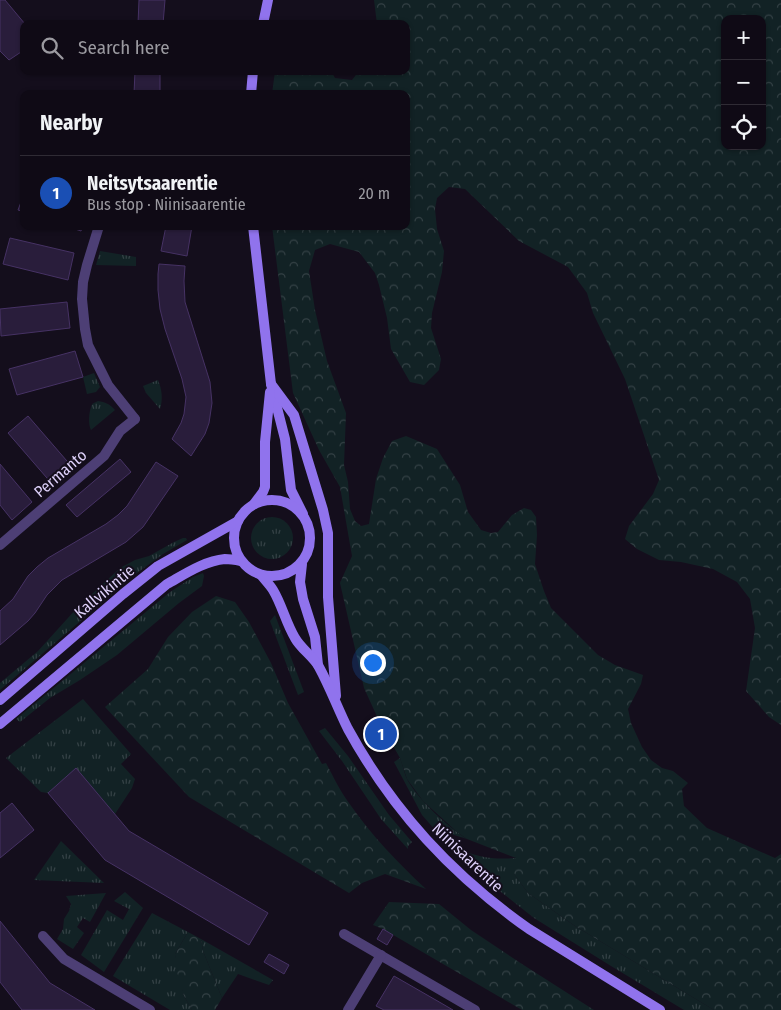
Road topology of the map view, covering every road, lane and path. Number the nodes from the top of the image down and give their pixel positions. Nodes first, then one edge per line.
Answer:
1 (268, 0) edge
2 (264, 20) edge
3 (253, 75) edge
4 (251, 90) edge
5 (98, 230) edge
6 (253, 230) edge
7 (271, 384) junction
8 (253, 505) junction
9 (302, 514) junction
10 (238, 521) junction
11 (0, 545) edge
12 (241, 560) junction
13 (302, 564) junction
14 (261, 575) junction
15 (318, 665) junction
16 (0, 700) edge
17 (336, 705) junction
18 (0, 724) edge
19 (344, 934) dead end
20 (43, 936) dead end
21 (381, 955) junction
22 (150, 1010) edge
23 (348, 1010) edge
24 (475, 1010) edge
25 (660, 1010) edge

1 - 2 main road
3 - 4 main road
5 - 11 street, Permanto
6 - 7 main road
7 - 8 main road
7 - 9 main road
7 - 17 main road
8 - 9 main road
8 - 10 main road
9 - 13 main road
10 - 12 main road
10 - 16 main road, Kallvikintie
12 - 14 main road
12 - 18 main road
13 - 14 main road
13 - 15 main road, Niinisaarentie
14 - 15 main road, Niinisaarentie
15 - 17 main road, Niinisaarentie
17 - 25 main road, Niinisaarentie
19 - 21 street
20 - 22 street
21 - 23 street
21 - 24 street

